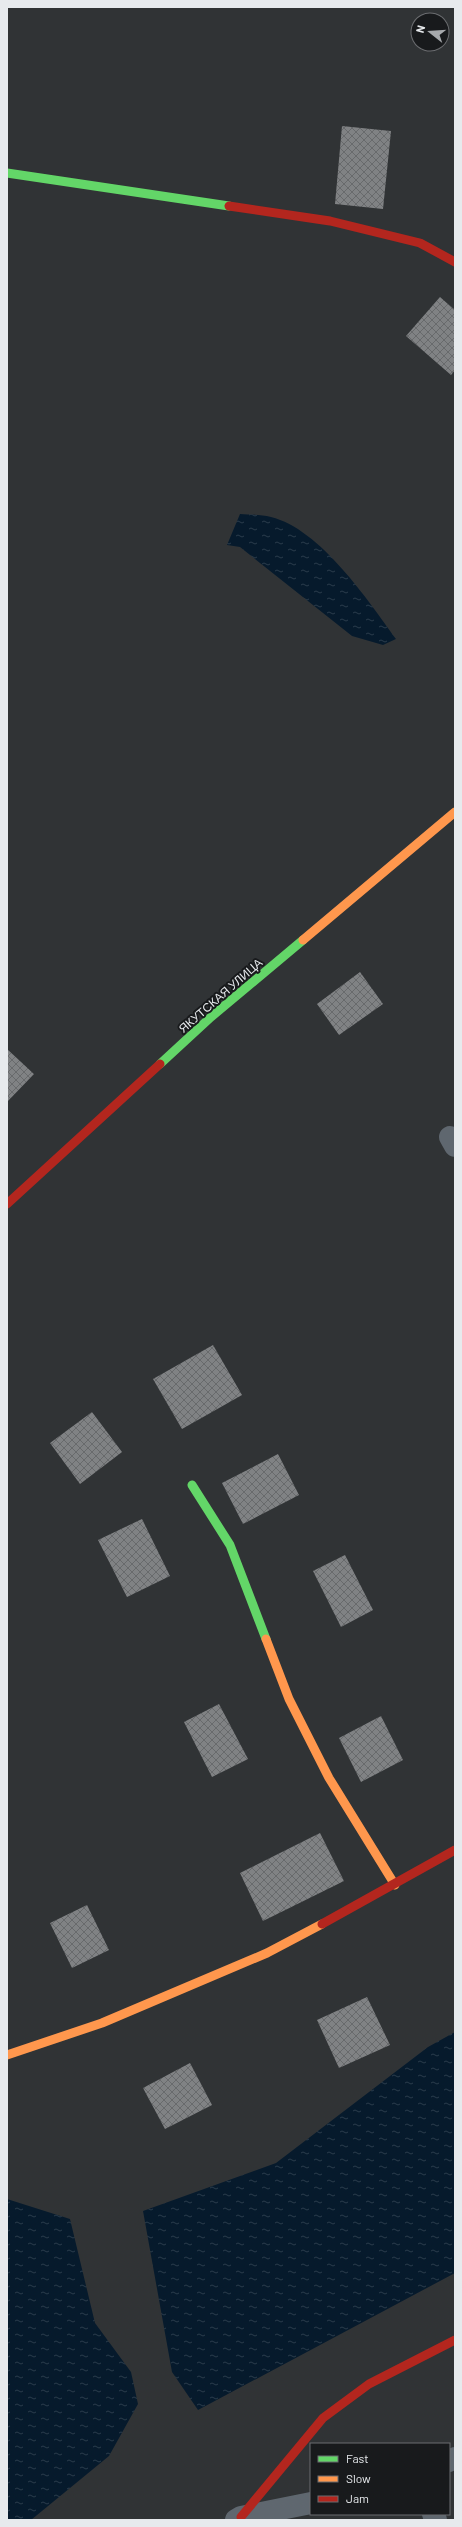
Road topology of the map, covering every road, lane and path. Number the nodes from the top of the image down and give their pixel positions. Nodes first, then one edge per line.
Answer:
1 (7, 173) edge
2 (455, 262) edge
3 (455, 812) edge
4 (7, 1204) edge
5 (192, 1485) dead end
6 (455, 1850) edge
7 (395, 1885) junction
8 (7, 2055) edge
9 (455, 2340) edge
10 (310, 2503) edge
11 (238, 2518) edge

1 - 2 street
3 - 4 street, ЯКУТСКАЯ УЛИЦА
5 - 7 street
6 - 7 street
7 - 8 street
9 - 11 street
10 - 11 street

